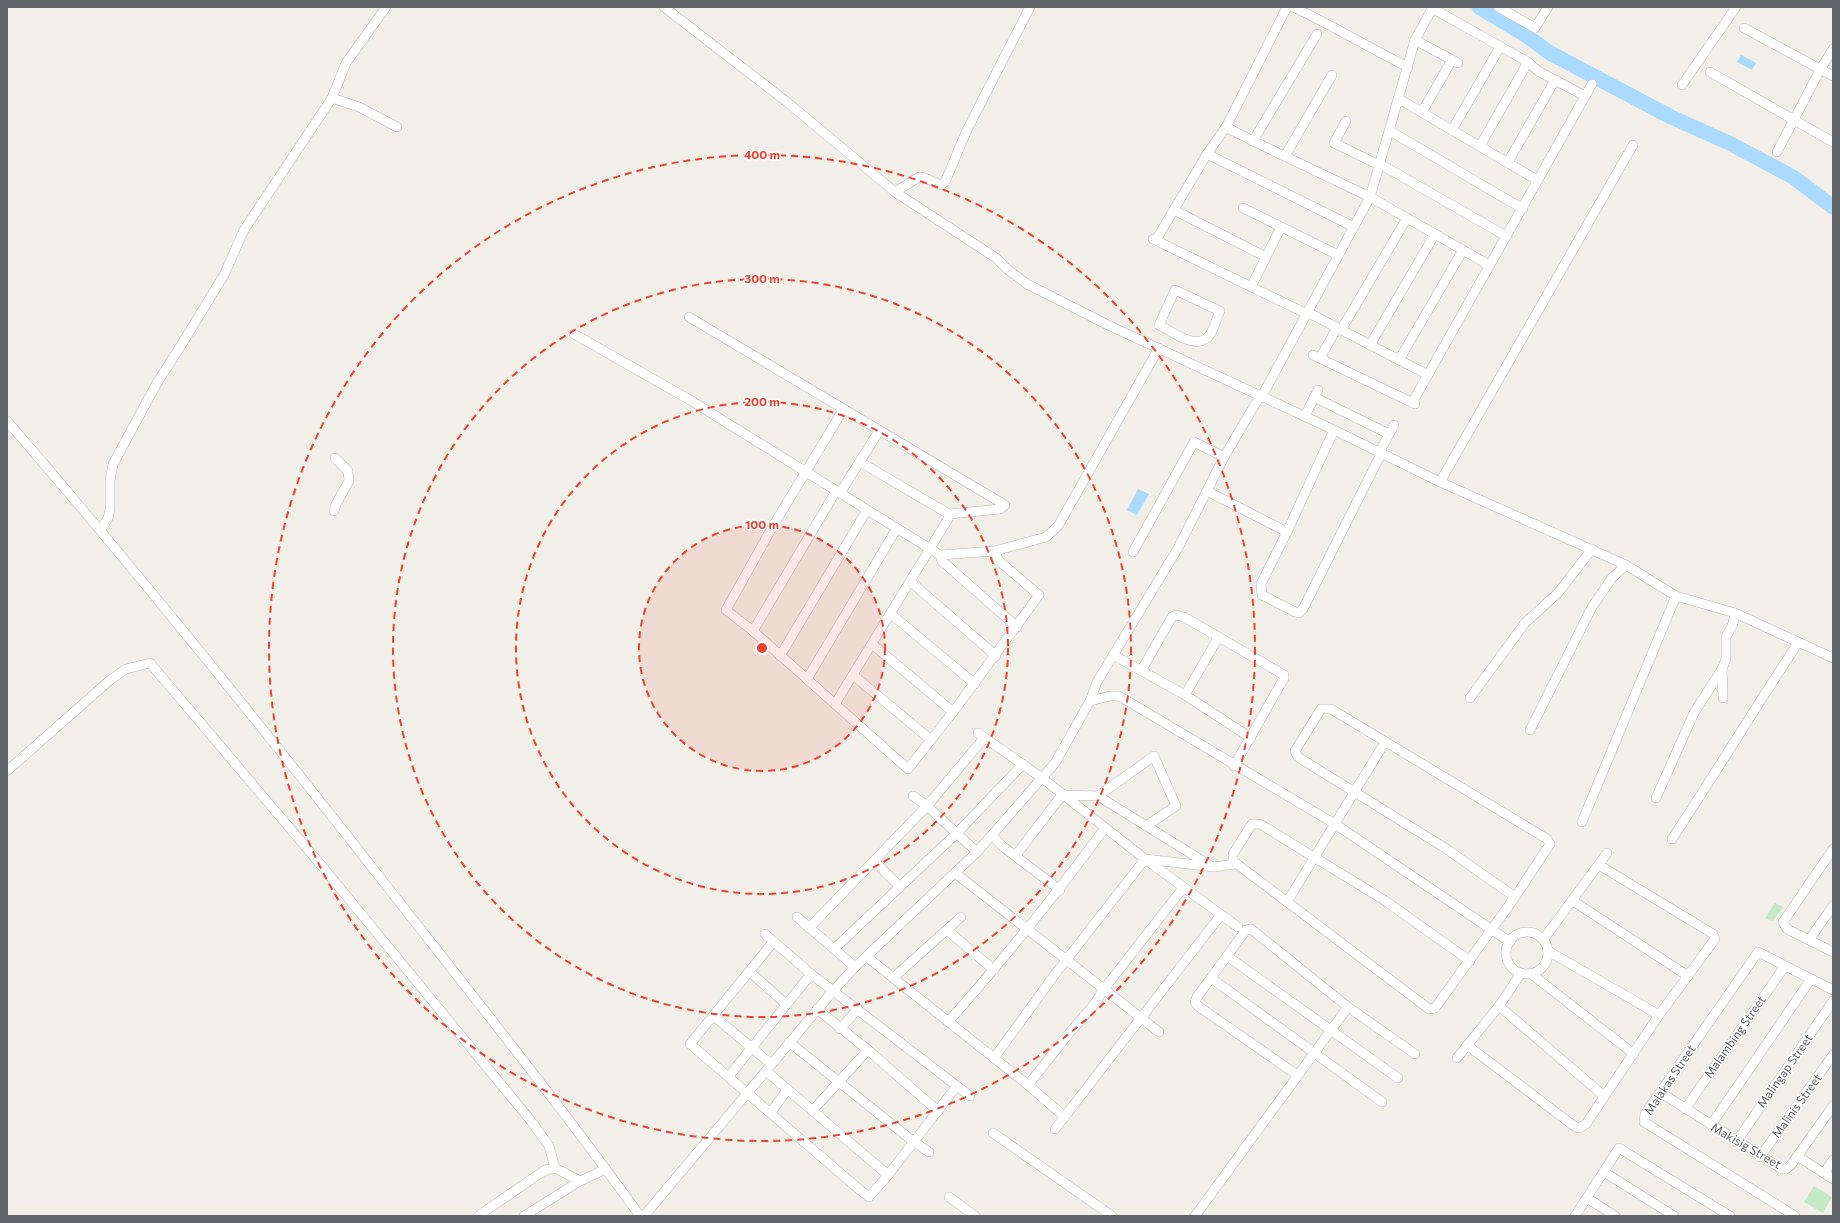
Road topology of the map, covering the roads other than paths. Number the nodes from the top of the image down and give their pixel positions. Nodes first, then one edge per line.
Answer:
1 (386, 7) edge
2 (1030, 7) edge
3 (1286, 7) edge
4 (1293, 7) edge
5 (1498, 7) edge
6 (1548, 7) edge
7 (1736, 7) edge
8 (667, 8) edge
9 (1433, 8) edge
10 (1509, 9) edge
11 (1744, 28) dead end
12 (1317, 34) dead end
13 (1415, 40) junction
14 (1500, 47) junction
15 (1833, 49) edge
16 (1528, 62) junction
17 (1408, 67) junction
18 (1820, 70) junction
19 (1710, 72) dead end
20 (1332, 75) dead end
21 (1833, 76) edge
22 (1555, 80) junction
23 (1592, 84) dead end
24 (1682, 85) dead end
25 (1585, 96) junction
26 (332, 98) junction
27 (1399, 99) junction
28 (1422, 112) junction
29 (1793, 120) junction
30 (1346, 121) dead end
31 (397, 127) dead end
32 (1226, 127) junction
33 (1452, 130) junction
34 (1390, 131) junction
35 (1253, 141) junction
36 (1833, 142) edge
37 (1633, 145) dead end
38 (1480, 146) junction
39 (1777, 152) dead end
40 (1207, 154) junction
41 (1285, 156) junction
42 (1508, 162) junction
43 (1380, 165) junction
44 (1537, 180) junction
45 (895, 192) junction
46 (1370, 197) junction
47 (1243, 208) dead end
48 (1522, 208) junction
49 (1174, 210) junction
50 (1407, 218) junction
51 (1281, 227) junction
52 (1354, 227) junction
53 (1435, 234) junction
54 (1506, 236) junction
55 (1463, 250) junction
56 (1338, 255) junction
57 (1266, 257) junction
58 (1489, 265) junction
59 (1252, 287) junction
60 (1220, 311) joint
61 (1307, 313) junction
62 (689, 317) dead end
63 (1339, 329) junction
64 (574, 334) dead end
65 (1370, 345) junction
66 (1159, 348) junction
67 (1399, 360) junction
68 (1428, 374) junction
69 (1261, 396) junction
70 (843, 410) junction
71 (1305, 416) junction
72 (7, 421) edge
73 (1394, 424) dead end
74 (1334, 430) junction
75 (879, 431) junction
76 (1389, 434) junction
77 (1380, 453) junction
78 (1224, 457) junction
79 (335, 458) dead end
80 (860, 462) junction
81 (807, 472) junction
82 (1440, 482) junction
83 (1207, 491) junction
84 (838, 492) junction
85 (867, 510) junction
86 (334, 511) dead end
87 (949, 514) junction
88 (897, 528) junction
89 (101, 530) junction
90 (1287, 532) junction
91 (931, 549) junction
92 (1592, 549) junction
93 (995, 551) junction
94 (1133, 552) dead end
95 (940, 555) junction
96 (1626, 565) junction
97 (911, 582) junction
98 (1676, 596) junction
99 (1735, 613) junction
100 (891, 614) junction
101 (1017, 627) junction
102 (753, 631) junction
103 (1218, 638) junction
104 (1798, 643) junction
105 (872, 644) junction
106 (780, 656) junction
107 (996, 656) junction
108 (1113, 656) junction
109 (1833, 658) edge
110 (1722, 669) junction
111 (1141, 671) junction
112 (853, 675) junction
113 (807, 680) junction
114 (975, 684) junction
115 (1185, 695) junction
116 (1470, 698) dead end
117 (1723, 698) dead end
118 (1090, 701) junction
119 (835, 704) junction
120 (953, 712) junction
121 (1530, 730) dead end
122 (1251, 738) junction
123 (931, 740) junction
124 (1384, 742) junction
125 (1023, 764) junction
126 (1234, 766) junction
127 (7, 771) edge
128 (1042, 778) junction
129 (1354, 793) junction
130 (1062, 795) junction
131 (913, 796) dead end
132 (1098, 796) junction
133 (1656, 798) dead end
134 (927, 806) junction
135 (1582, 822) dead end
136 (1335, 824) junction
137 (1146, 826) junction
138 (1105, 828) junction
139 (957, 833) junction
140 (992, 835) junction
141 (1672, 839) dead end
142 (1833, 849) edge
143 (978, 852) junction
144 (1607, 853) dead end
145 (1016, 855) junction
146 (1315, 857) junction
147 (1144, 859) junction
148 (875, 862) junction
149 (1235, 864) junction
150 (1599, 866) junction
151 (1214, 867) junction
152 (955, 873) junction
153 (900, 887) junction
154 (1183, 888) junction
155 (1060, 890) junction
156 (1515, 897) junction
157 (1573, 900) junction
158 (1287, 902) junction
159 (1833, 906) edge
160 (1220, 916) junction
161 (797, 917) dead end
162 (961, 917) dead end
163 (1238, 927) dead end
164 (809, 928) junction
165 (1028, 929) junction
166 (1491, 929) junction
167 (947, 930) junction
168 (765, 934) dead end
169 (1543, 940) junction
170 (1809, 940) junction
171 (774, 941) junction
172 (1510, 942) junction
173 (834, 949) junction
174 (1548, 951) junction
175 (1833, 952) edge
176 (1227, 956) junction
177 (868, 957) junction
178 (1066, 960) junction
179 (1470, 961) junction
180 (1785, 966) junction
181 (855, 967) junction
182 (994, 970) junction
183 (750, 972) junction
184 (1525, 973) junction
185 (811, 974) junction
186 (1688, 976) junction
187 (893, 978) junction
188 (1211, 978) junction
189 (1811, 979) junction
190 (1104, 989) junction
191 (1833, 990) edge
192 (833, 991) junction
193 (1833, 1001) edge
194 (786, 1004) junction
195 (1499, 1006) junction
196 (1348, 1007) junction
197 (816, 1009) junction
198 (858, 1009) junction
199 (1659, 1015) junction
200 (714, 1016) junction
201 (1141, 1018) junction
202 (948, 1022) junction
203 (840, 1029) junction
204 (1331, 1030) junction
205 (1159, 1032) dead end
206 (789, 1042) junction
207 (1467, 1045) junction
208 (753, 1048) junction
209 (868, 1050) junction
210 (1314, 1052) junction
211 (1415, 1054) dead end
212 (1634, 1054) junction
213 (1833, 1055) edge
214 (994, 1058) junction
215 (1457, 1058) dead end
216 (768, 1068) junction
217 (1297, 1075) junction
218 (729, 1076) junction
219 (1398, 1078) dead end
220 (839, 1082) junction
221 (1028, 1085) junction
222 (957, 1086) junction
223 (787, 1090) junction
224 (747, 1092) junction
225 (1661, 1093) junction
226 (970, 1096) dead end
227 (1604, 1096) junction
228 (1382, 1102) dead end
229 (1833, 1106) edge
230 (1685, 1109) junction
231 (812, 1111) junction
232 (938, 1111) junction
233 (771, 1112) junction
234 (1065, 1117) junction
235 (1711, 1125) junction
236 (1055, 1129) dead end
237 (993, 1133) dead end
238 (1736, 1141) junction
239 (914, 1142) junction
240 (929, 1152) dead end
241 (1760, 1156) junction
242 (1797, 1156) junction
243 (1833, 1160) edge
244 (555, 1168) junction
245 (606, 1168) junction
246 (1604, 1172) junction
247 (1824, 1173) junction
248 (888, 1175) junction
249 (1833, 1179) edge
250 (580, 1181) junction
251 (949, 1197) dead end
252 (1587, 1198) junction
253 (478, 1216) edge
254 (524, 1216) edge
255 (640, 1216) edge
256 (644, 1216) edge
257 (975, 1216) edge
258 (1112, 1216) edge
259 (1196, 1216) edge
260 (1575, 1216) edge
261 (1615, 1216) edge
262 (1674, 1216) edge
263 (1730, 1216) edge
264 (1795, 1216) edge

1 - 26 street
2 - 45 street
3 - 32 street
4 - 17 street
5 - 10 street
6 - 10 street
7 - 24 street
8 - 45 street
9 - 13 street
9 - 14 street
11 - 18 street
12 - 35 street
13 - 17 street
13 - 28 street
14 - 16 street
14 - 33 street
15 - 18 street
16 - 22 street
16 - 38 street
17 - 27 street
18 - 21 street
18 - 29 street
19 - 29 street
20 - 41 street
22 - 25 street
22 - 42 street
23 - 25 street
25 - 44 street
26 - 31 street
26 - 89 street
27 - 28 street
27 - 34 street
28 - 33 street
29 - 36 street
29 - 39 street
30 - 43 street
32 - 35 street
32 - 40 street
33 - 38 street
34 - 43 street
34 - 48 street
35 - 41 street
37 - 82 street
38 - 42 street
40 - 49 street
40 - 52 street
41 - 46 street
42 - 44 street
43 - 46 street
43 - 54 street
44 - 48 street
45 - 66 street
46 - 50 street
46 - 52 street
47 - 51 street
48 - 54 street
49 - 57 street
49 - 59 street
50 - 53 street
50 - 63 street
51 - 56 street
51 - 57 street
52 - 56 street
53 - 55 street
53 - 65 street
54 - 58 street
55 - 58 street
55 - 67 street
56 - 61 street
57 - 59 street
58 - 68 street
59 - 61 street
60 - 60 street
61 - 63 street
61 - 69 street
62 - 70 street
63 - 65 street
63 - 68 street
64 - 81 street
65 - 67 street
66 - 69 street
66 - 93 street
67 - 68 street
69 - 71 street
69 - 78 street
70 - 75 street
70 - 81 street
71 - 74 street
71 - 76 street
72 - 89 street
73 - 76 street
74 - 77 street
74 - 90 street
75 - 80 street
75 - 87 street
76 - 77 street
77 - 82 street
77 - 90 street
78 - 83 street
78 - 94 street
79 - 86 street
80 - 84 street
80 - 87 street
81 - 84 street
81 - 102 street
82 - 92 street
83 - 90 street
83 - 108 street
84 - 85 street
84 - 102 street
85 - 88 street
85 - 106 street
87 - 91 street
88 - 91 street
88 - 113 street
89 - 245 street
91 - 95 street
91 - 97 street
92 - 96 street
92 - 116 street
93 - 95 street
93 - 101 street
95 - 101 street
96 - 98 street
96 - 121 street
97 - 100 street
97 - 107 street
98 - 99 street
98 - 135 street
99 - 104 street
99 - 110 street
100 - 105 street
100 - 114 street
101 - 107 street
102 - 106 street
103 - 111 street
103 - 115 street
103 - 122 street
104 - 109 street
104 - 141 street
105 - 112 street
105 - 120 street
106 - 113 street
107 - 114 street
108 - 111 street
108 - 118 street
110 - 117 street
110 - 133 street
111 - 115 street
112 - 119 street
112 - 123 street
113 - 119 street
114 - 120 street
115 - 122 street
118 - 126 street
118 - 128 street
119 - 123 street
120 - 123 street
122 - 126 street
124 - 129 street
124 - 129 street
124 - 156 street
125 - 128 street
125 - 134 street
125 - 139 street
126 - 136 street
127 - 244 street
128 - 130 street
128 - 140 street
129 - 136 street
129 - 156 street
130 - 132 street
130 - 138 street
130 - 145 street
131 - 134 street
132 - 137 street
132 - 137 street
134 - 139 street
134 - 148 street
136 - 146 street
136 - 166 street
137 - 151 street
138 - 147 street
138 - 155 street
139 - 143 street
139 - 153 street
140 - 143 street
140 - 145 street
142 - 170 street
143 - 152 street
144 - 150 street
145 - 155 street
146 - 149 street
146 - 158 street
146 - 179 street
147 - 151 street
147 - 154 street
147 - 178 street
148 - 153 street
148 - 164 street
149 - 151 street
149 - 158 street
150 - 157 street
150 - 186 street
152 - 165 street
152 - 177 street
153 - 173 street
154 - 160 street
154 - 190 street
155 - 165 street
156 - 166 street
157 - 169 street
157 - 186 street
158 - 179 street
159 - 170 street
160 - 163 street
160 - 201 street
161 - 164 street
162 - 167 street
164 - 173 street
165 - 178 street
165 - 182 street
166 - 172 street
166 - 179 street
167 - 182 street
167 - 187 street
168 - 171 street
169 - 172 street
169 - 174 street
170 - 175 street
171 - 183 street
171 - 185 street
172 - 184 street
173 - 181 street
174 - 184 street
174 - 199 street
176 - 188 street
176 - 196 street
176 - 204 street
177 - 181 street
177 - 187 street
178 - 190 street
178 - 214 street
180 - 189 street
180 - 225 street, Malakas Street
180 - 230 street, Malambing Street
181 - 192 street
182 - 202 street
183 - 194 street
183 - 200 street
184 - 195 street
184 - 212 street
185 - 192 street
185 - 194 street
186 - 199 street
187 - 202 street
188 - 210 street
188 - 217 street
189 - 191 street
189 - 235 street
190 - 201 street
190 - 221 street
192 - 197 street
192 - 198 street
193 - 238 street, Malingap Street
194 - 208 street
195 - 207 street
195 - 227 street
196 - 204 street
196 - 211 street
197 - 203 street
197 - 206 street
198 - 203 street
198 - 222 street
199 - 212 street
200 - 208 street
200 - 218 street
201 - 205 street
201 - 234 street
202 - 214 street
203 - 209 street
204 - 210 street
204 - 219 street
206 - 216 street
206 - 220 street
207 - 215 street
207 - 227 street
208 - 216 street
208 - 218 street
209 - 220 street
209 - 232 street
210 - 217 street
210 - 228 street
212 - 227 street
213 - 241 street, Malinis Street
214 - 221 street
216 - 223 street
216 - 224 street
217 - 259 street
218 - 224 street
220 - 231 street
220 - 239 street
221 - 234 street
222 - 226 street
222 - 232 street
223 - 231 street
223 - 233 street
224 - 233 street
224 - 256 street
225 - 230 street, Makisig Street
225 - 264 street, Malakas Street
229 - 242 street, Makisig Street
230 - 235 street, Makisig Street
231 - 248 street
232 - 239 street
233 - 248 street
234 - 236 street
235 - 238 street, Makisig Street
237 - 258 street
238 - 241 street, Makisig Street
239 - 240 street
239 - 248 street
241 - 242 street, Makisig Street
242 - 247 street
243 - 247 street
244 - 250 street
244 - 253 street
245 - 250 street
245 - 255 street
246 - 252 street
246 - 262 street
246 - 263 street
247 - 249 street
250 - 254 street
251 - 257 street
252 - 260 street
252 - 261 street

